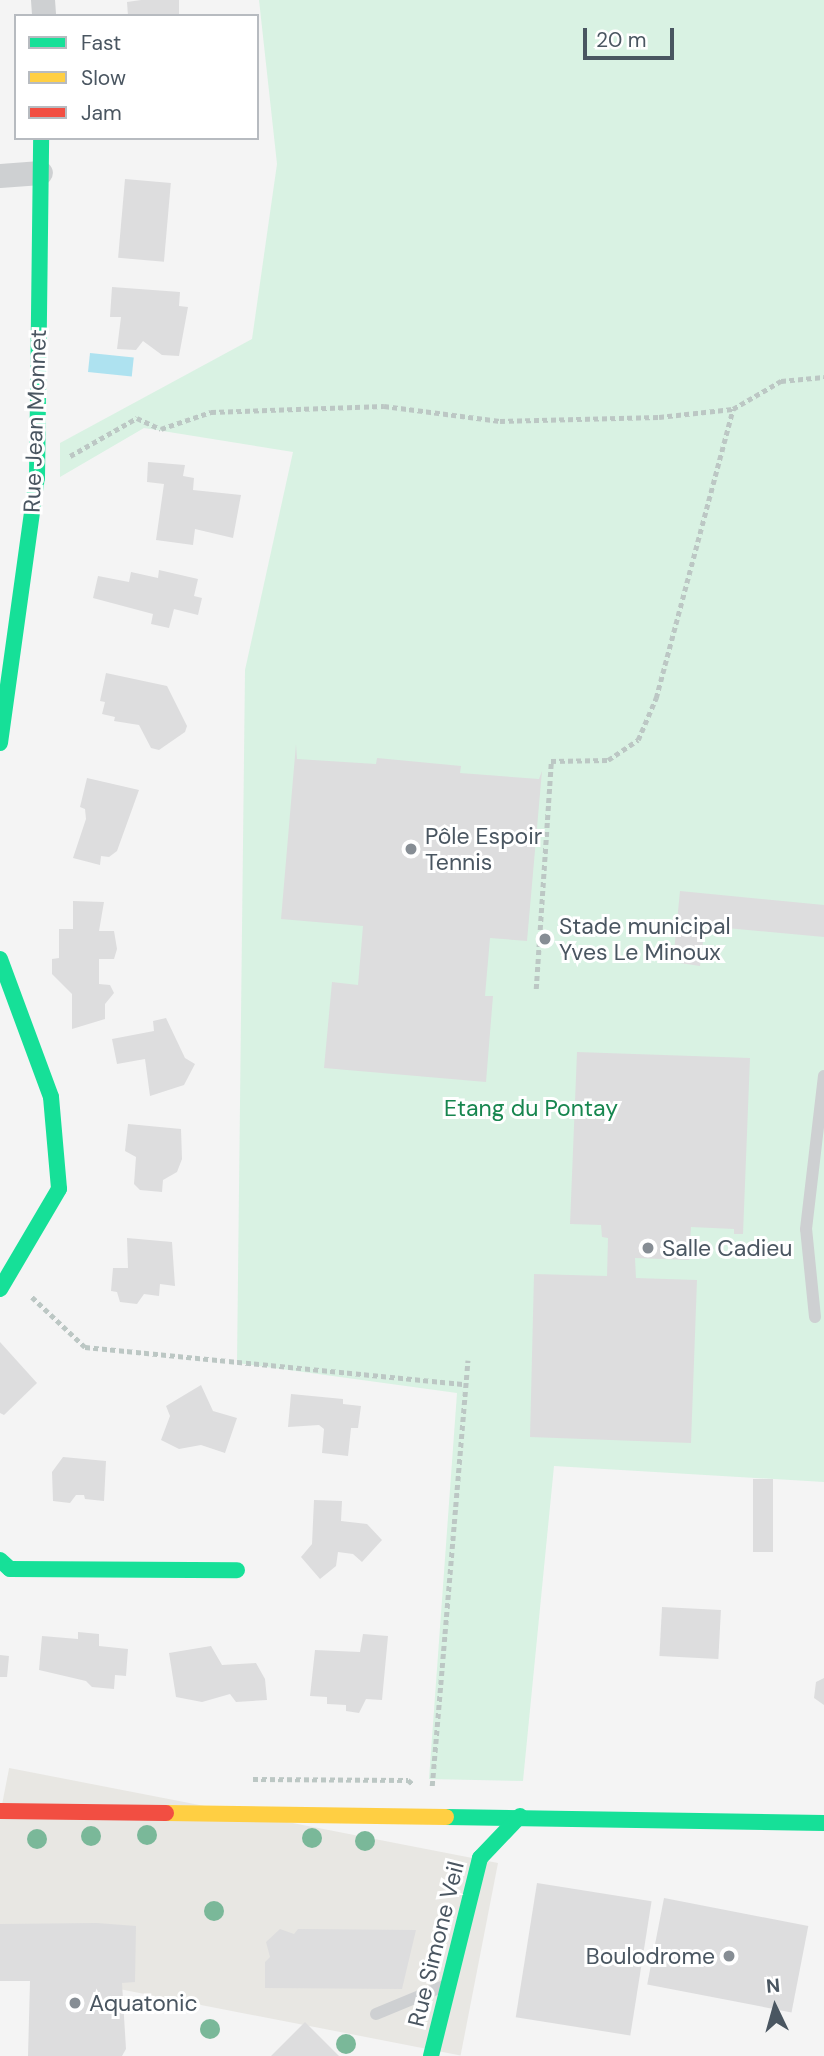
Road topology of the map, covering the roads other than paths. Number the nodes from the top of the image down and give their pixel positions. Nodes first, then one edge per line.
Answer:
1 (41, 140) edge
2 (41, 173) junction
3 (0, 176) edge
4 (0, 743) edge
5 (0, 959) edge
6 (824, 1076) edge
7 (4, 1282) edge
8 (815, 1317) dead end
9 (3, 1567) edge
10 (237, 1570) dead end
11 (0, 1813) edge
12 (520, 1816) junction
13 (824, 1823) edge
14 (448, 1985) junction
15 (376, 2014) dead end
16 (431, 2056) edge

1 - 2 street, Rue Jean Monnet
2 - 3 street
2 - 4 street, Rue Jean Monnet
5 - 7 street
6 - 8 lane
9 - 10 street
11 - 12 street
12 - 13 street
12 - 14 street, Rue Simone Veil
14 - 15 lane
14 - 16 street, Rue Simone Veil

